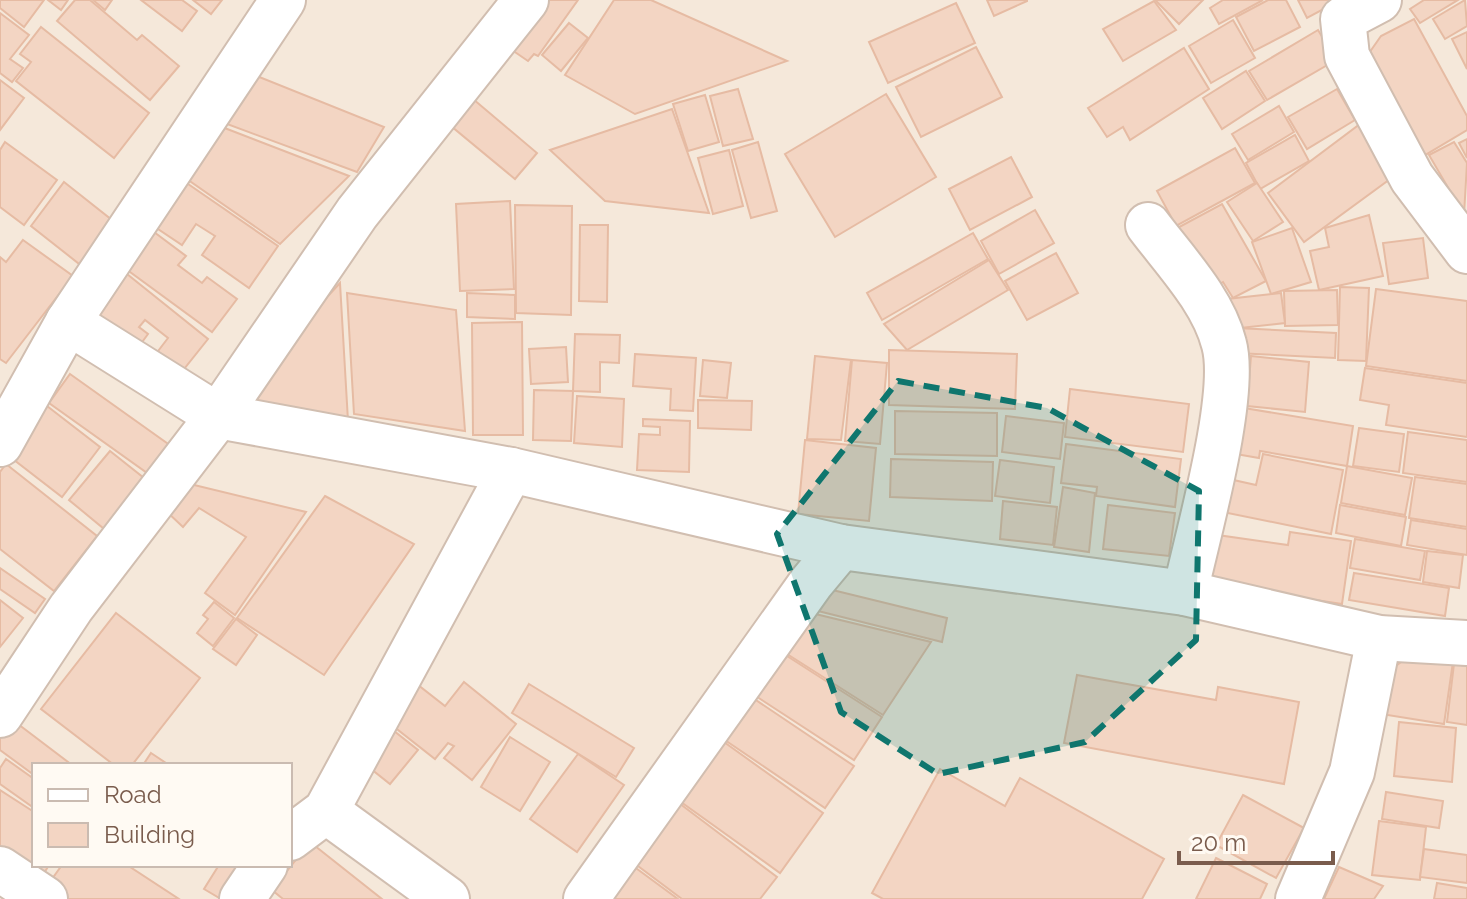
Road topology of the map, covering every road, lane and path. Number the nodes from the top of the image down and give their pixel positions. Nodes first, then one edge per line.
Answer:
1 (283, 0) edge
2 (526, 0) edge
3 (1379, 0) edge
4 (1148, 225) dead end
5 (1467, 251) edge
6 (68, 322) junction
7 (218, 416) junction
8 (0, 444) edge
9 (511, 470) junction
10 (841, 547) junction
11 (1185, 593) junction
12 (1379, 638) junction
13 (1467, 643) edge
14 (0, 715) edge
15 (326, 811) junction
16 (292, 836) edge
17 (264, 867) edge
18 (0, 869) edge
19 (45, 899) edge
20 (242, 899) edge
21 (447, 899) edge
22 (586, 899) edge
23 (1298, 899) edge

1 - 6 street
2 - 7 street
3 - 5 street
4 - 11 street
6 - 7 street
6 - 8 street
7 - 9 street
7 - 14 street
9 - 10 street
9 - 15 street
10 - 11 street
10 - 22 street
11 - 12 street
12 - 13 street
12 - 23 street
15 - 16 street
15 - 21 street
17 - 20 street
18 - 19 street

